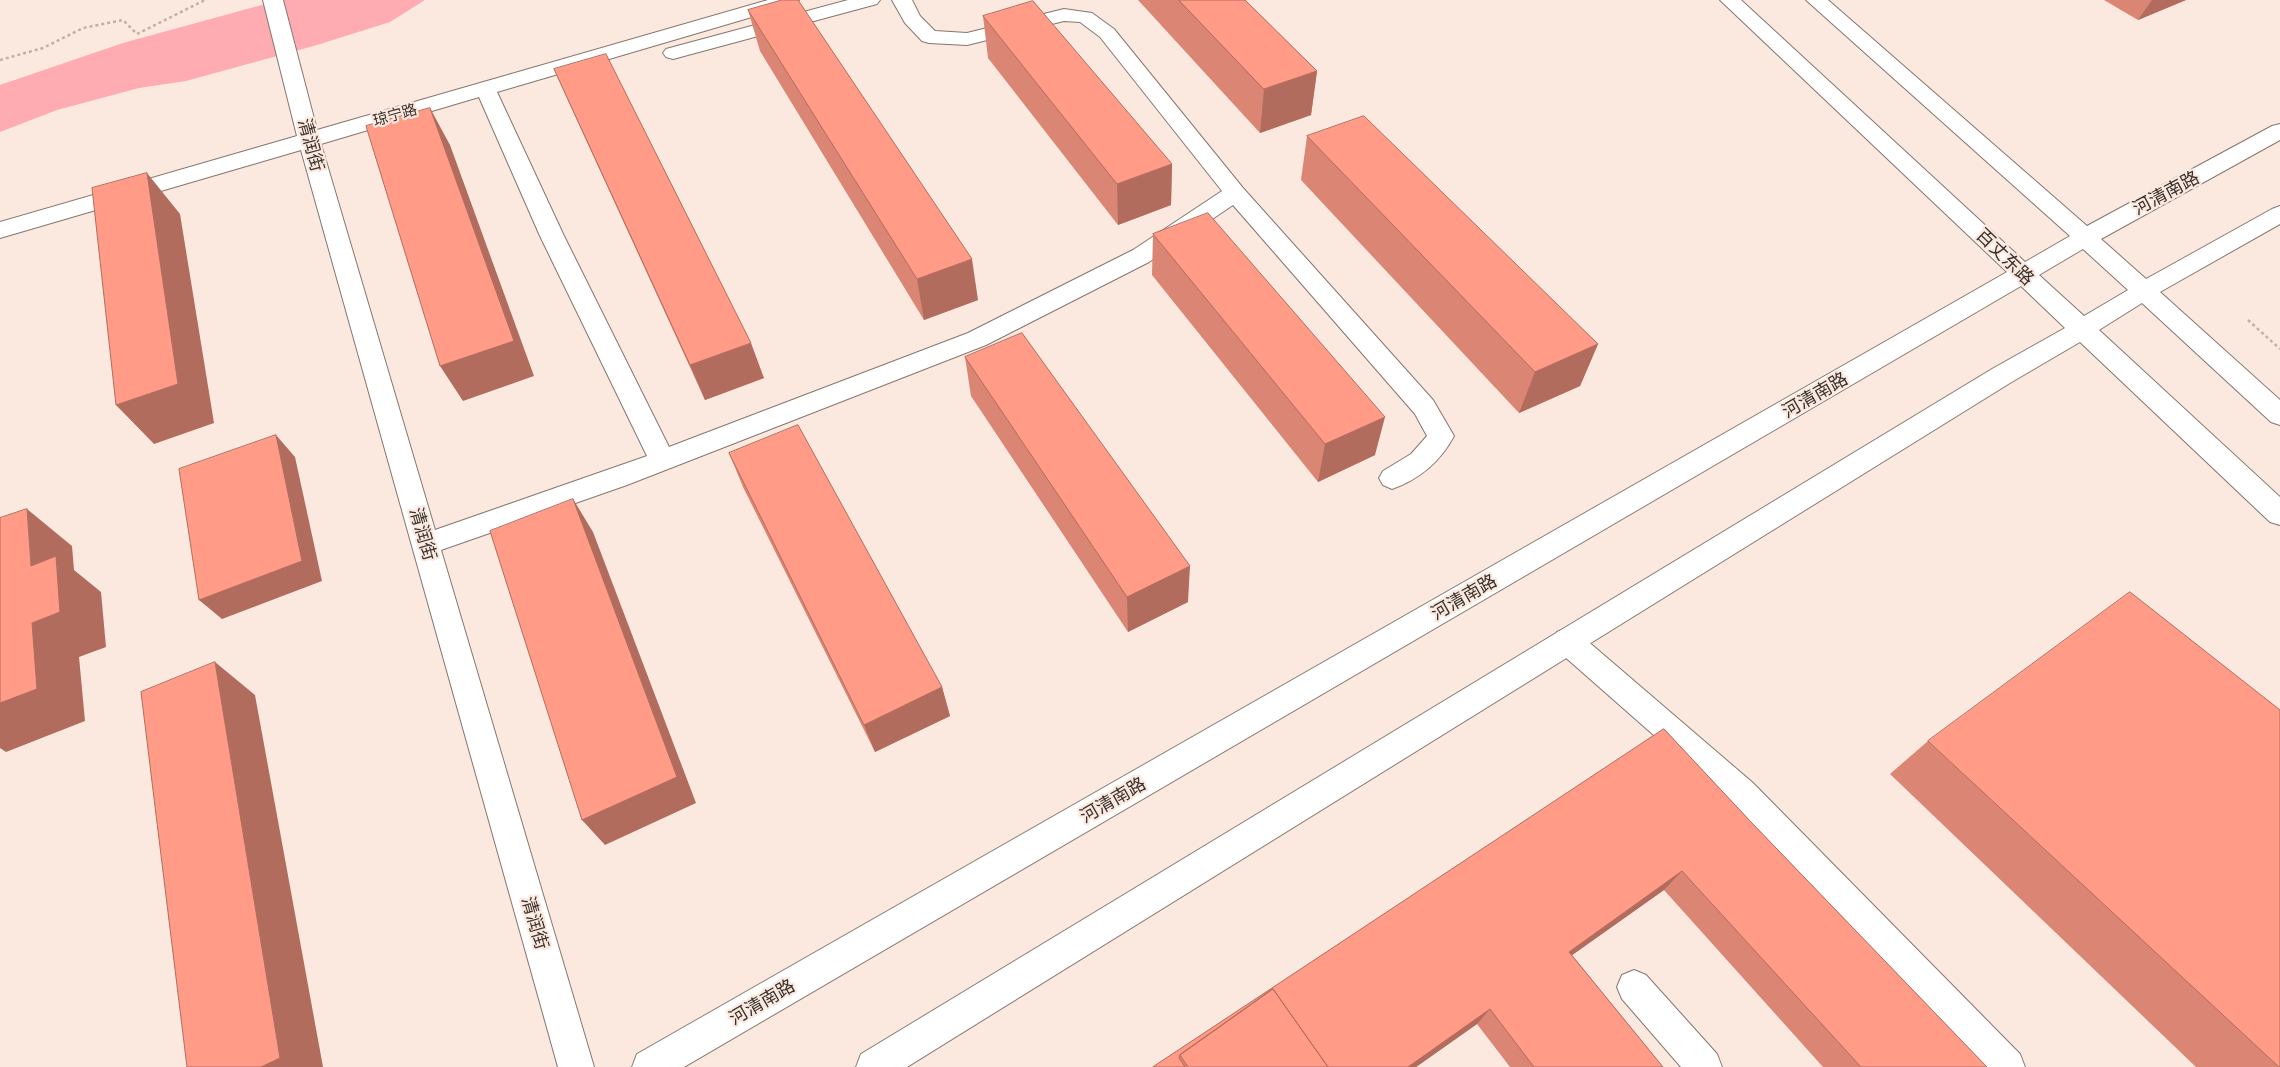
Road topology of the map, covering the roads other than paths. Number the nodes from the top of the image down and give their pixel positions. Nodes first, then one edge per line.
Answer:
1 (273, 0) edge
2 (789, 0) edge
3 (870, 0) edge
4 (902, 0) edge
5 (1730, 0) edge
6 (1816, 0) edge
7 (488, 96) junction
8 (2280, 131) edge
9 (309, 140) junction
10 (1235, 193) junction
11 (2280, 214) edge
12 (0, 230) edge
13 (2085, 238) junction
14 (2022, 275) junction
15 (2146, 291) junction
16 (2082, 329) junction
17 (2280, 415) edge
18 (663, 461) junction
19 (1392, 478) dead end
20 (2280, 514) edge
21 (426, 544) junction
22 (1567, 641) junction
23 (1634, 986) dead end
24 (576, 1067) edge
25 (650, 1067) edge
26 (874, 1067) edge
27 (1704, 1067) edge
28 (2007, 1067) edge

1 - 9 main road, 清润街
2 - 7 main road, 琼宁路
3 - 7 main road
4 - 10 main road
5 - 14 main road, 百丈东路
6 - 13 main road
7 - 9 main road, 琼宁路
7 - 18 main road
8 - 13 main road, 河清南路
9 - 12 main road, 琼宁路
9 - 21 main road, 清润街
10 - 18 main road
10 - 19 main road
11 - 15 main road
13 - 14 main road, 河清南路
13 - 15 main road
14 - 16 main road, 百丈东路
14 - 25 main road, 河清南路
15 - 16 main road
15 - 17 main road
16 - 20 main road, 百丈东路
16 - 22 main road
18 - 21 main road
21 - 24 main road, 清润街
22 - 26 main road
22 - 28 main road
23 - 27 main road

